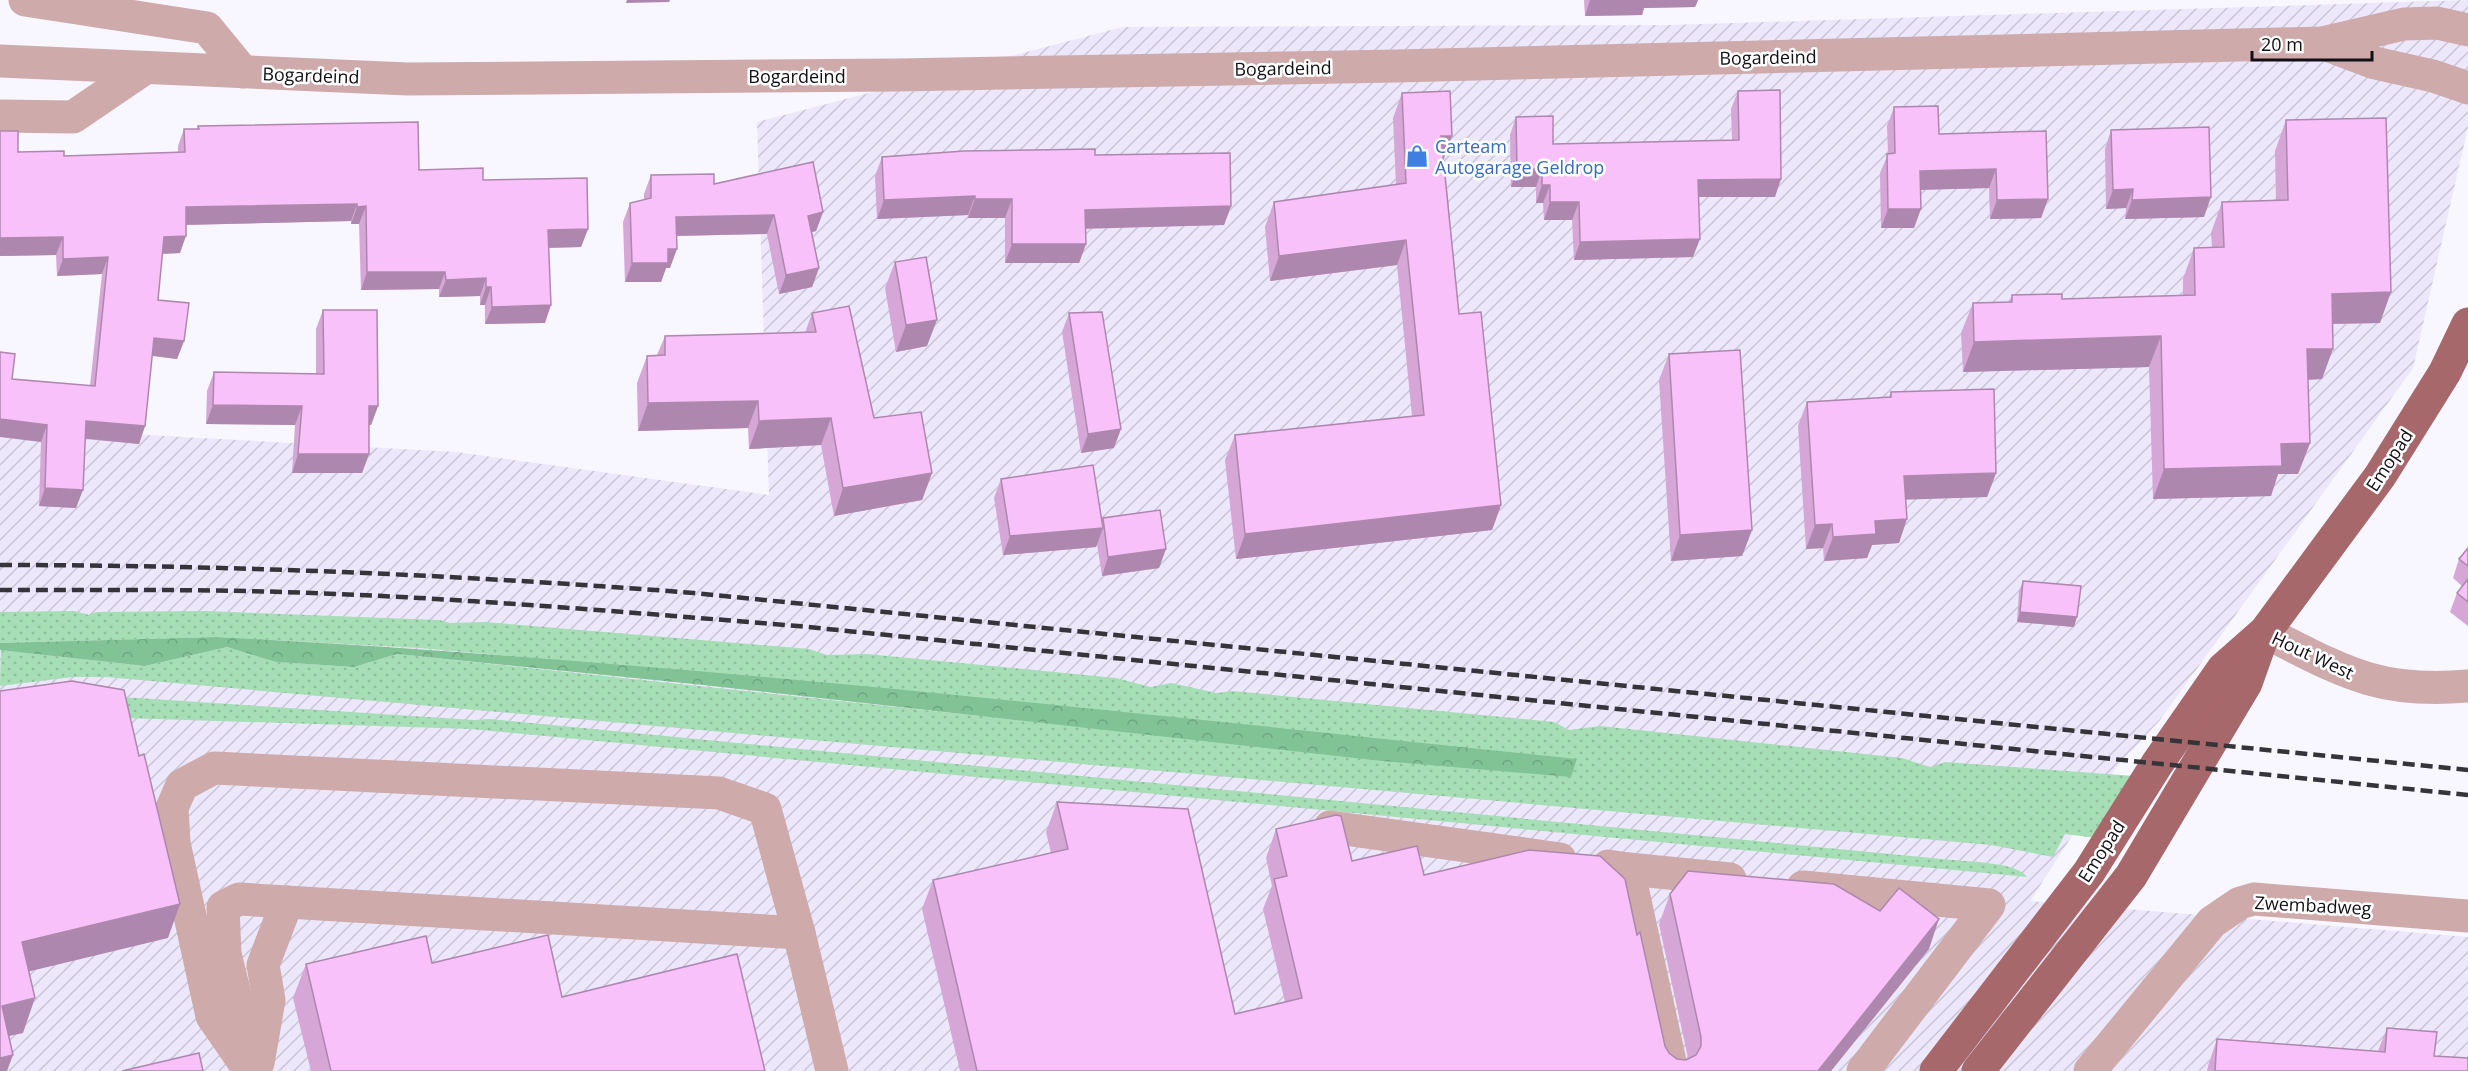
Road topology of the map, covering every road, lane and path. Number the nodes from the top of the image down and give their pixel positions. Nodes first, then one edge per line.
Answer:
1 (25, 0) edge
2 (2468, 30) edge
3 (2322, 42) junction
4 (0, 62) edge
5 (146, 68) junction
6 (243, 72) junction
7 (2468, 88) edge
8 (0, 116) edge
9 (2468, 324) edge
10 (2456, 363) edge
11 (2265, 632) junction
12 (2468, 686) edge
13 (1330, 827) edge
14 (1628, 869) junction
15 (287, 902) junction
16 (2468, 916) edge
17 (800, 933) junction
18 (253, 1071) edge
19 (832, 1071) edge
20 (1672, 1071) edge
21 (1863, 1071) edge
22 (1936, 1071) edge
23 (1978, 1071) edge
24 (2090, 1071) edge

1 - 6 street, Bogardeind
2 - 3 street, Bogardeind
3 - 6 street, Bogardeind
3 - 7 street, Bogardeind
4 - 5 street, Bogardeind
5 - 6 street, Bogardeind
5 - 8 street
9 - 10 main road, Emopad
10 - 11 main road, Emopad
11 - 12 street, Hout West
11 - 22 main road, Emopad
11 - 23 main road, Emopad
13 - 14 street
14 - 20 street
14 - 21 street
15 - 17 street
15 - 18 street
15 - 18 street
16 - 24 street, Zwembadweg
17 - 18 street
17 - 19 street

